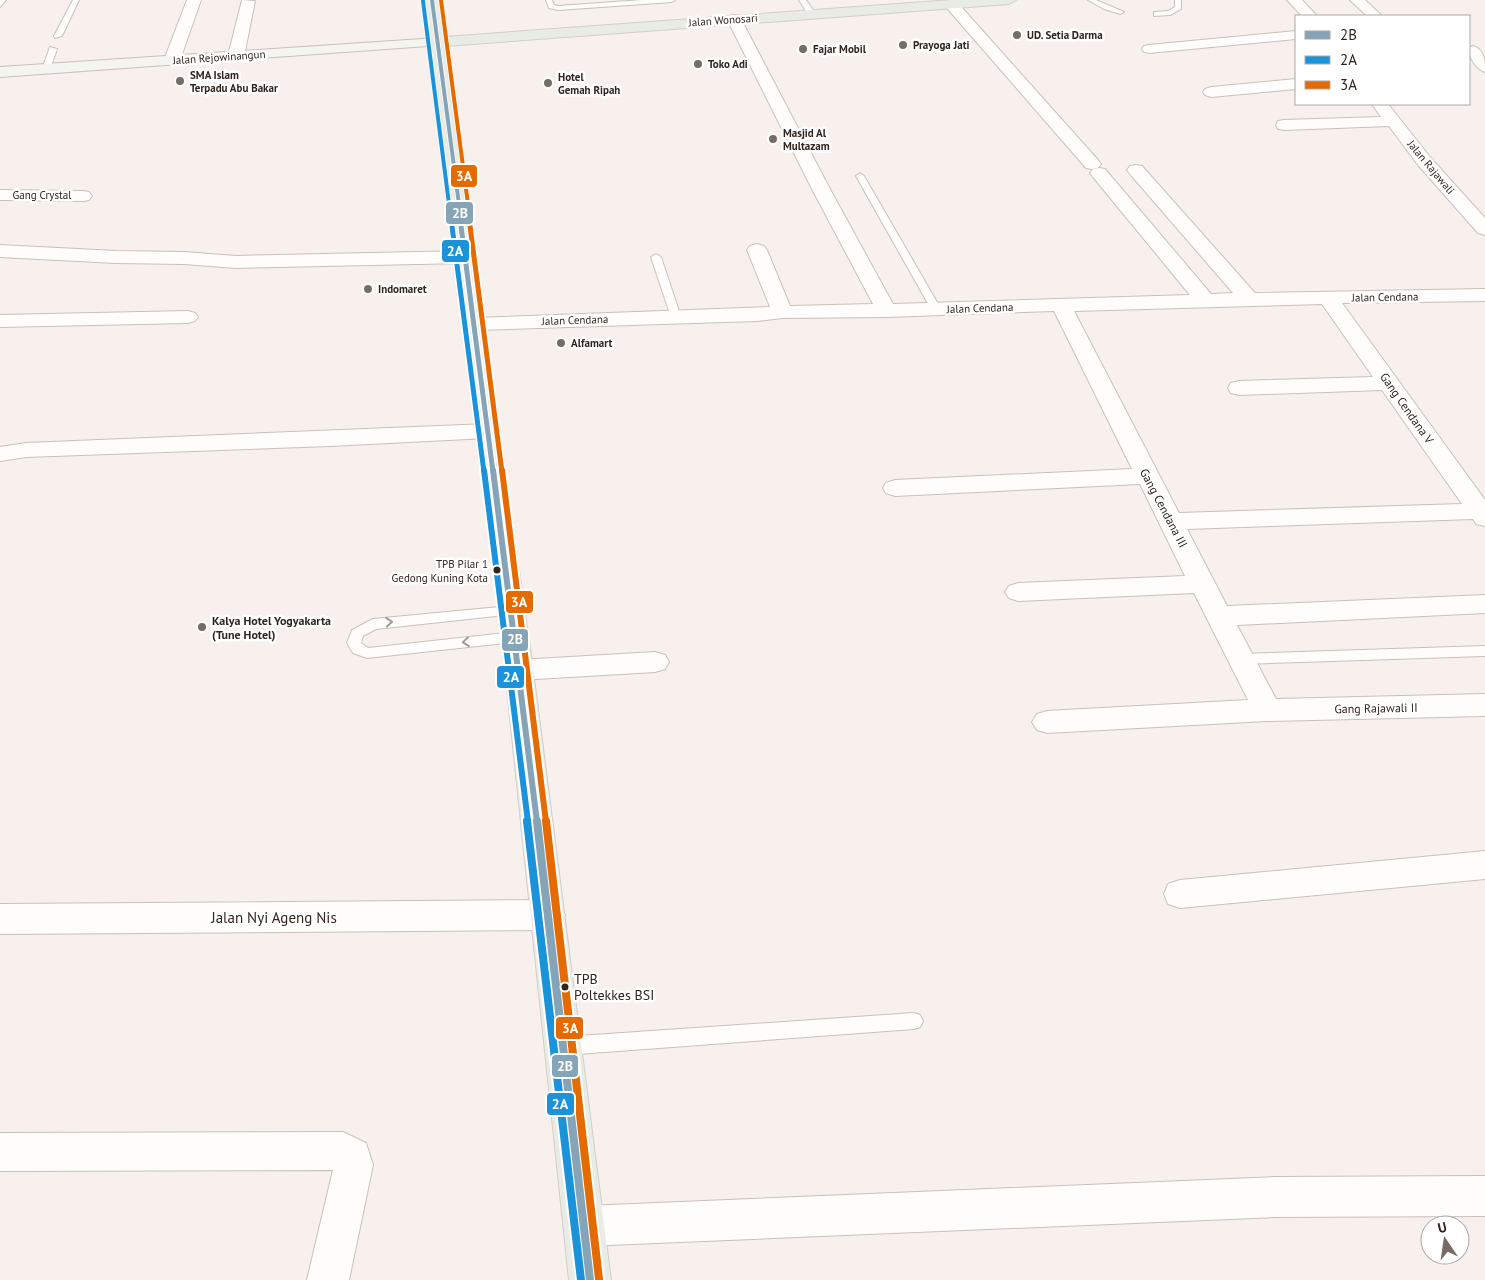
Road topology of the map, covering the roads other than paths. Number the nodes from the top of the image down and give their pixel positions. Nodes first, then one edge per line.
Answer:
1 (3, 0) edge
2 (76, 0) edge
3 (194, 0) edge
4 (432, 0) edge
5 (549, 0) edge
6 (672, 0) edge
7 (802, 0) edge
8 (1009, 0) edge
9 (1091, 0) edge
10 (1178, 0) edge
11 (1294, 0) edge
12 (1357, 0) edge
13 (248, 1) edge
14 (951, 4) junction
15 (0, 5) edge
16 (1120, 12) dead end
17 (812, 14) junction
18 (1157, 14) dead end
19 (1309, 15) edge
20 (1374, 15) edge
21 (734, 19) junction
22 (1295, 35) edge
23 (58, 36) dead end
24 (437, 42) junction
25 (53, 49) dead end
26 (1149, 49) dead end
27 (1475, 51) edge
28 (236, 56) junction
29 (172, 60) junction
30 (1485, 68) edge
31 (46, 69) junction
32 (0, 72) edge
33 (1295, 84) edge
34 (1211, 92) dead end
35 (1381, 105) edge
36 (1394, 121) junction
37 (1284, 124) dead end
38 (1136, 170) dead end
39 (860, 176) dead end
40 (0, 195) edge
41 (83, 196) dead end
42 (1485, 229) edge
43 (756, 250) dead end
44 (0, 251) edge
45 (465, 257) junction
46 (656, 257) dead end
47 (1485, 295) edge
48 (1328, 298) junction
49 (1249, 299) junction
50 (1206, 301) junction
51 (1061, 306) junction
52 (936, 309) junction
53 (887, 311) junction
54 (782, 312) junction
55 (188, 316) dead end
56 (676, 317) junction
57 (0, 321) edge
58 (475, 324) junction
59 (1388, 383) junction
60 (1239, 388) dead end
61 (488, 432) junction
62 (0, 454) edge
63 (1147, 476) junction
64 (895, 488) dead end
65 (1483, 514) edge
66 (1170, 521) junction
67 (1204, 584) junction
68 (1018, 592) dead end
69 (1485, 604) edge
70 (1220, 616) junction
71 (512, 624) junction
72 (1485, 652) edge
73 (1242, 659) junction
74 (655, 662) dead end
75 (519, 670) junction
76 (1485, 705) edge
77 (1267, 710) junction
78 (1047, 722) dead end
79 (1485, 865) edge
80 (1180, 894) dead end
81 (548, 915) junction
82 (0, 918) edge
83 (914, 1021) dead end
84 (563, 1046) junction
85 (0, 1152) edge
86 (1485, 1196) edge
87 (585, 1226) junction
88 (328, 1280) edge
89 (590, 1280) edge

1 - 15 lane
2 - 23 lane
3 - 29 street
4 - 24 main road
5 - 6 lane
7 - 17 lane
8 - 14 main road, Jalan Wonosari
9 - 16 lane
10 - 18 lane
11 - 19 street
12 - 20 street
13 - 28 street
14 - 17 main road, Jalan Wonosari
14 - 50 street
17 - 21 main road, Jalan Wonosari
21 - 24 main road, Jalan Wonosari
21 - 53 street
22 - 26 street
24 - 28 main road, Jalan Rejowinangun
24 - 45 main road
25 - 31 lane
27 - 30 street
28 - 29 main road, Jalan Rejowinangun
29 - 31 main road, Jalan Rejowinangun
31 - 32 main road, Jalan Rejowinangun
33 - 34 street
35 - 36 street, Jalan Rajawali
36 - 37 street
36 - 42 street, Jalan Rajawali
38 - 49 street
39 - 52 lane
40 - 41 street, Gang Crystal
43 - 54 street
44 - 45 street
45 - 58 main road
46 - 56 lane
47 - 48 street, Jalan Cendana
48 - 49 street, Jalan Cendana
48 - 59 street, Gang Cendana V
49 - 50 street, Jalan Cendana
50 - 51 street, Jalan Cendana
51 - 52 street, Jalan Cendana
51 - 63 street, Gang Cendana III
52 - 53 street, Jalan Cendana
53 - 54 street, Jalan Cendana
54 - 56 street, Jalan Cendana
55 - 57 street
56 - 58 street, Jalan Cendana
58 - 61 main road
59 - 60 street
59 - 65 street, Gang Cendana V
61 - 62 street
61 - 71 main road
63 - 64 street
63 - 66 street, Gang Cendana III
65 - 66 street
66 - 67 street, Gang Cendana III
67 - 68 street
67 - 70 street, Gang Cendana III
69 - 70 street
70 - 73 street, Gang Cendana III
71 -> 71 lane
71 - 75 main road
72 - 73 lane
73 - 77 street, Gang Cendana III
74 - 75 street
75 - 81 main road
76 - 77 street, Gang Rajawali II
77 - 78 street, Gang Rajawali II
79 - 80 street
81 - 82 street, Jalan Nyi Ageng Nis
81 - 84 main road
83 - 84 lane
84 - 87 main road
85 - 88 street
86 - 87 street
87 - 89 main road

